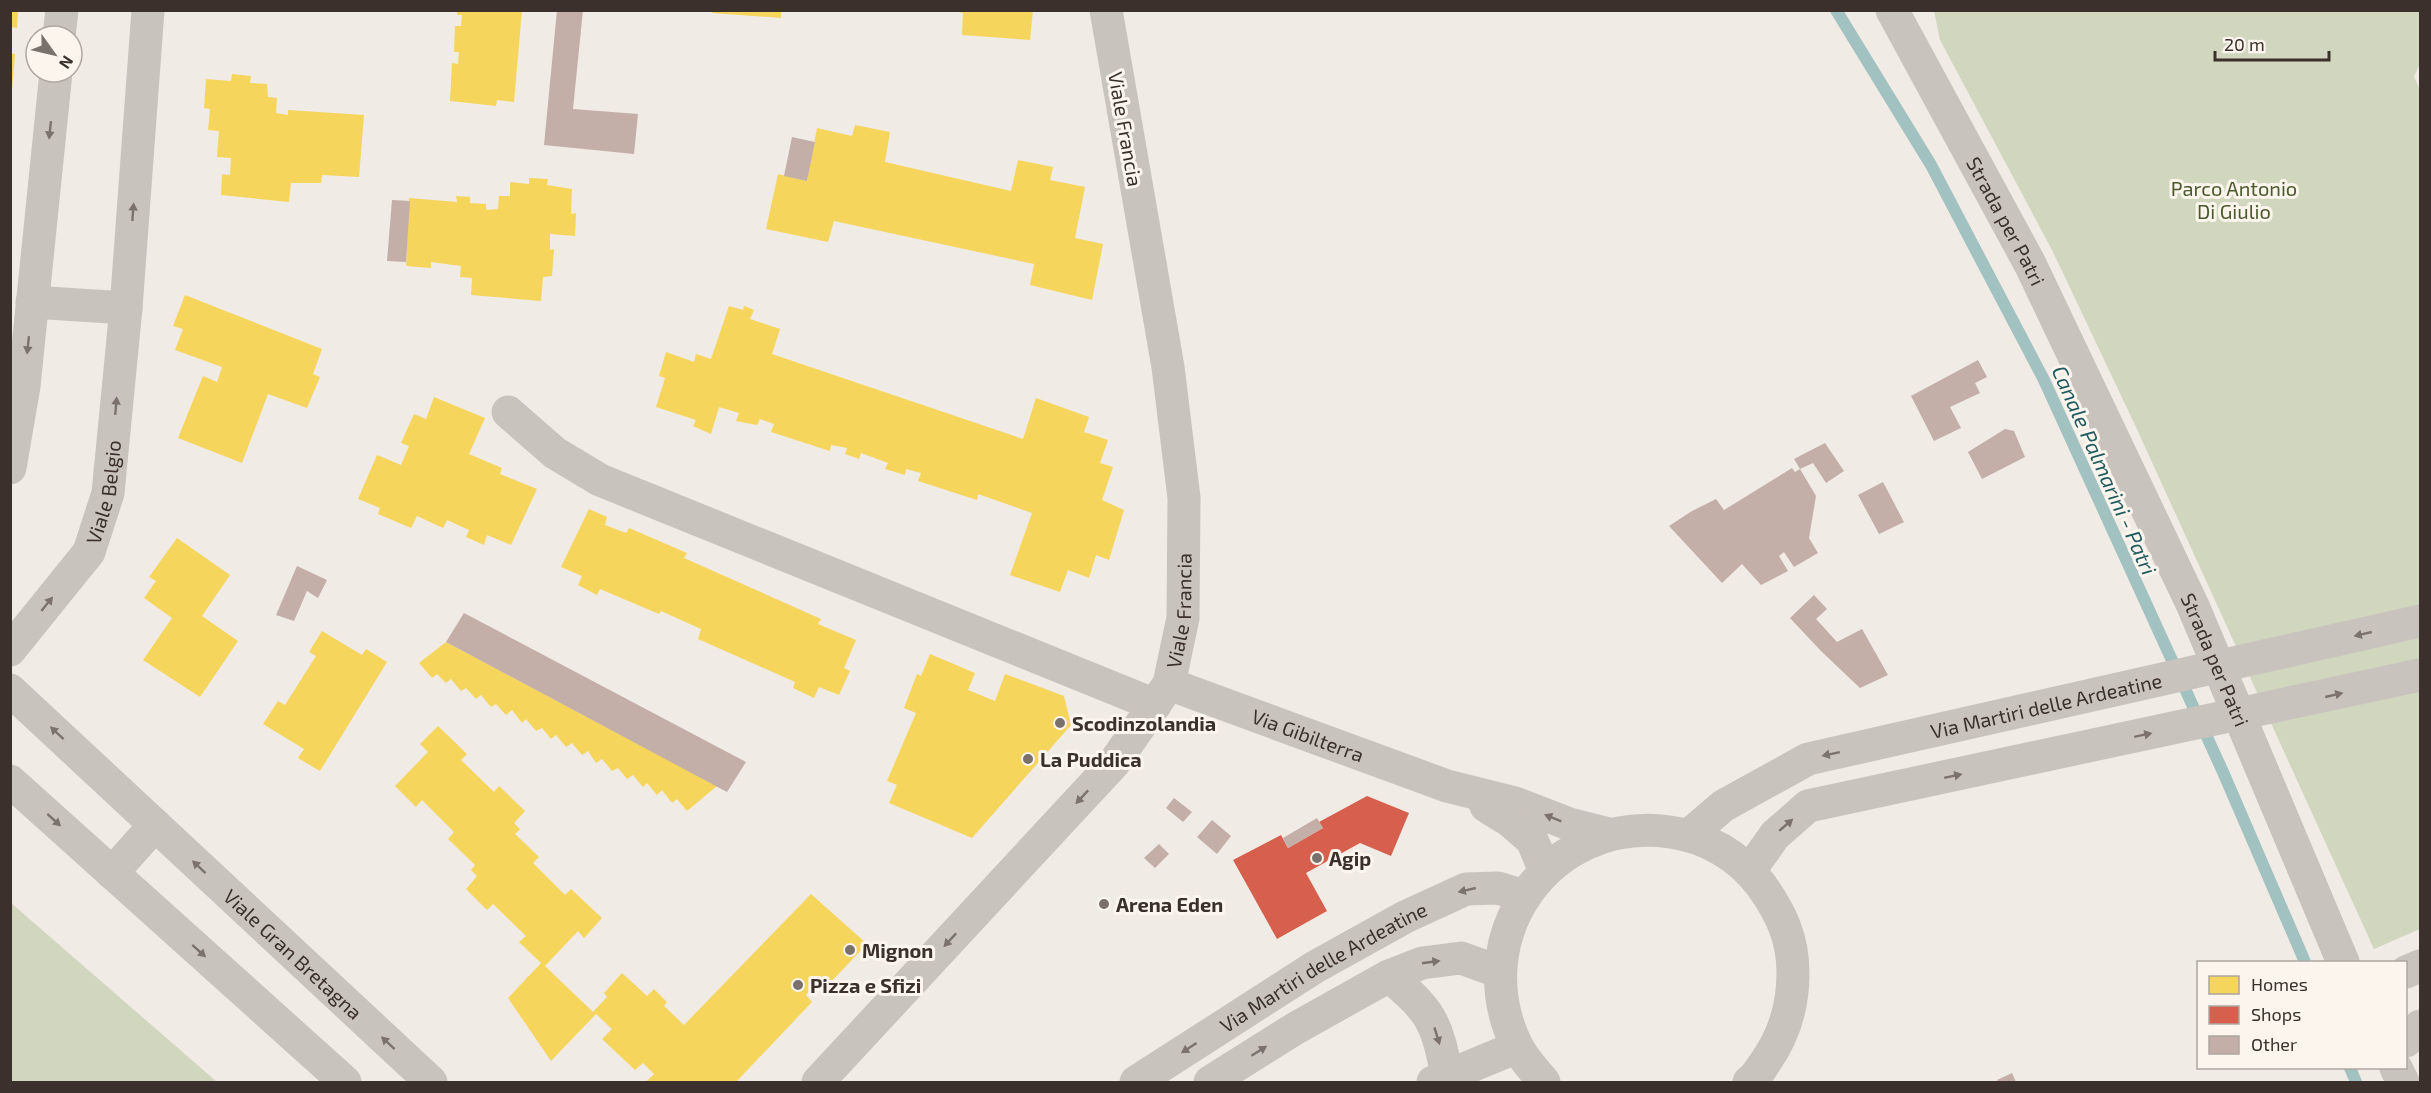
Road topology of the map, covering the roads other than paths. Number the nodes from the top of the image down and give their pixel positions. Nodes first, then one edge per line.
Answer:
1 (148, 10) edge
2 (1106, 10) edge
3 (1892, 10) edge
4 (55, 84) edge
5 (32, 302) junction
6 (126, 308) junction
7 (508, 412) dead end
8 (10, 468) edge
9 (2421, 621) edge
10 (10, 650) edge
11 (2421, 675) edge
12 (10, 690) edge
13 (1162, 694) junction
14 (10, 781) edge
15 (1447, 786) junction
16 (155, 825) junction
17 (1609, 834) junction
18 (1689, 835) junction
19 (1750, 870) junction
20 (1545, 871) junction
21 (112, 873) junction
22 (1524, 896) junction
23 (2342, 961) edge
24 (2421, 966) edge
25 (1500, 972) junction
26 (2407, 972) edge
27 (1389, 976) junction
28 (2421, 1026) edge
29 (2407, 1040) edge
30 (1517, 1047) junction
31 (2396, 1069) edge
32 (1440, 1079) edge
33 (345, 1083) edge
34 (431, 1083) edge
35 (819, 1083) edge
36 (1136, 1083) edge
37 (1210, 1083) edge
38 (1544, 1083) edge
39 (1749, 1083) edge
40 (2403, 1083) edge

6 -> 1 street, Viale Belgio
2 - 13 street, Viale Francia
3 - 23 street, Strada per Patri
4 -> 5 street
5 - 6 street
5 -> 8 street
10 -> 6 street, Viale Belgio
7 - 13 street, Via Gibilterra
9 -> 18 street, Via Martiri delle Ardeatine
19 -> 11 street
16 -> 12 street, Viale Gran Bretagna
13 - 15 street, Via Gibilterra
13 -> 35 street, Viale Francia
14 -> 21 street
17 -> 15 street, Via Gibilterra
15 - 20 street, Via Gibilterra
16 - 21 street
34 -> 16 street, Viale Gran Bretagna
17 - 18 street
17 - 20 street
18 - 19 street
19 - 39 street
20 - 22 street
21 -> 33 street
22 - 25 street
22 -> 36 street, Via Martiri delle Ardeatine
24 - 26 street
27 -> 25 street, Via Martiri delle Ardeatine
25 - 30 street
27 -> 32 street
37 -> 27 street, Via Martiri delle Ardeatine
28 - 29 street
30 - 32 street
30 - 38 street
31 - 40 street

